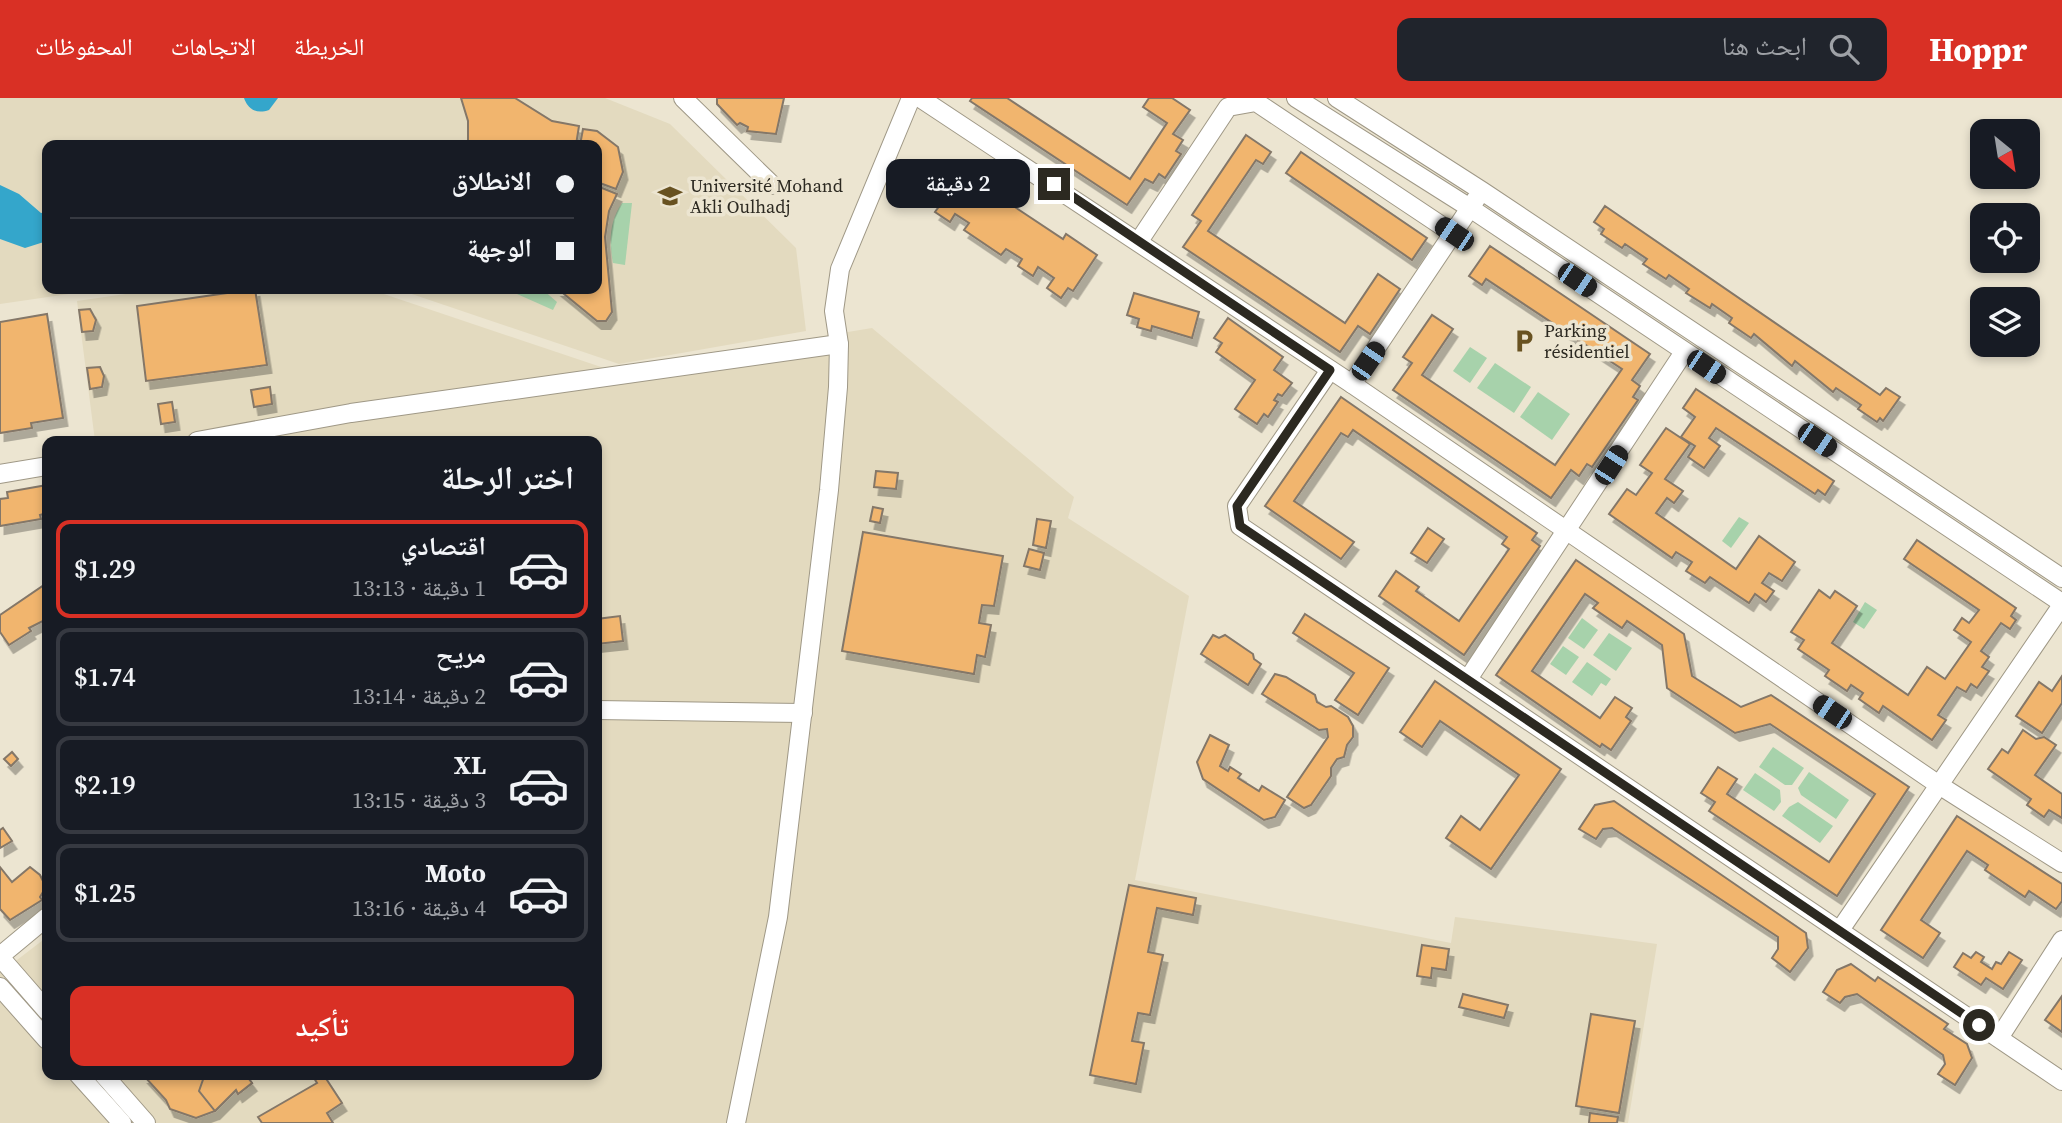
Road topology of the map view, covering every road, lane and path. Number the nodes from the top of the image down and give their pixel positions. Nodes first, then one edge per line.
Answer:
1 (683, 98) edge
2 (911, 98) edge
3 (920, 98) edge
4 (1296, 98) edge
5 (1337, 98) edge
6 (772, 185) dead end
7 (1482, 191) junction
8 (1470, 208) junction
9 (1454, 234) junction
10 (1139, 241) junction
11 (839, 344) junction
12 (1684, 352) junction
13 (1330, 370) junction
14 (1352, 384) junction
15 (224, 436) edge
16 (42, 467) edge
17 (0, 474) edge
18 (1567, 533) junction
19 (2062, 578) edge
20 (2062, 604) edge
21 (1468, 679) junction
22 (602, 710) edge
23 (803, 713) junction
24 (1939, 785) junction
25 (2062, 863) edge
26 (42, 921) edge
27 (1840, 930) junction
28 (2062, 940) edge
29 (0, 957) edge
30 (0, 987) edge
31 (42, 1005) edge
32 (42, 1034) edge
33 (1999, 1038) junction
34 (83, 1080) edge
35 (108, 1080) edge
36 (2062, 1081) edge
37 (122, 1123) edge
38 (146, 1123) edge
39 (736, 1123) edge

1 - 6 street
2 - 11 street
3 - 10 street
4 - 8 street
5 - 7 street
7 - 8 street
7 - 19 street
8 - 9 street
8 - 12 street
9 - 10 street
9 - 14 street
10 - 13 street
11 - 15 street
11 - 23 street
12 - 18 street
12 - 20 street
13 - 14 street
13 - 21 street
14 - 18 street
16 - 17 street
18 - 21 street
18 - 24 street
20 - 24 street
21 - 27 street
22 - 23 street
23 - 39 street
24 - 25 street
24 - 27 street
26 - 29 street
27 - 33 street
28 - 33 street
29 - 31 street
30 - 32 street
33 - 36 street
34 - 37 street
35 - 38 street

